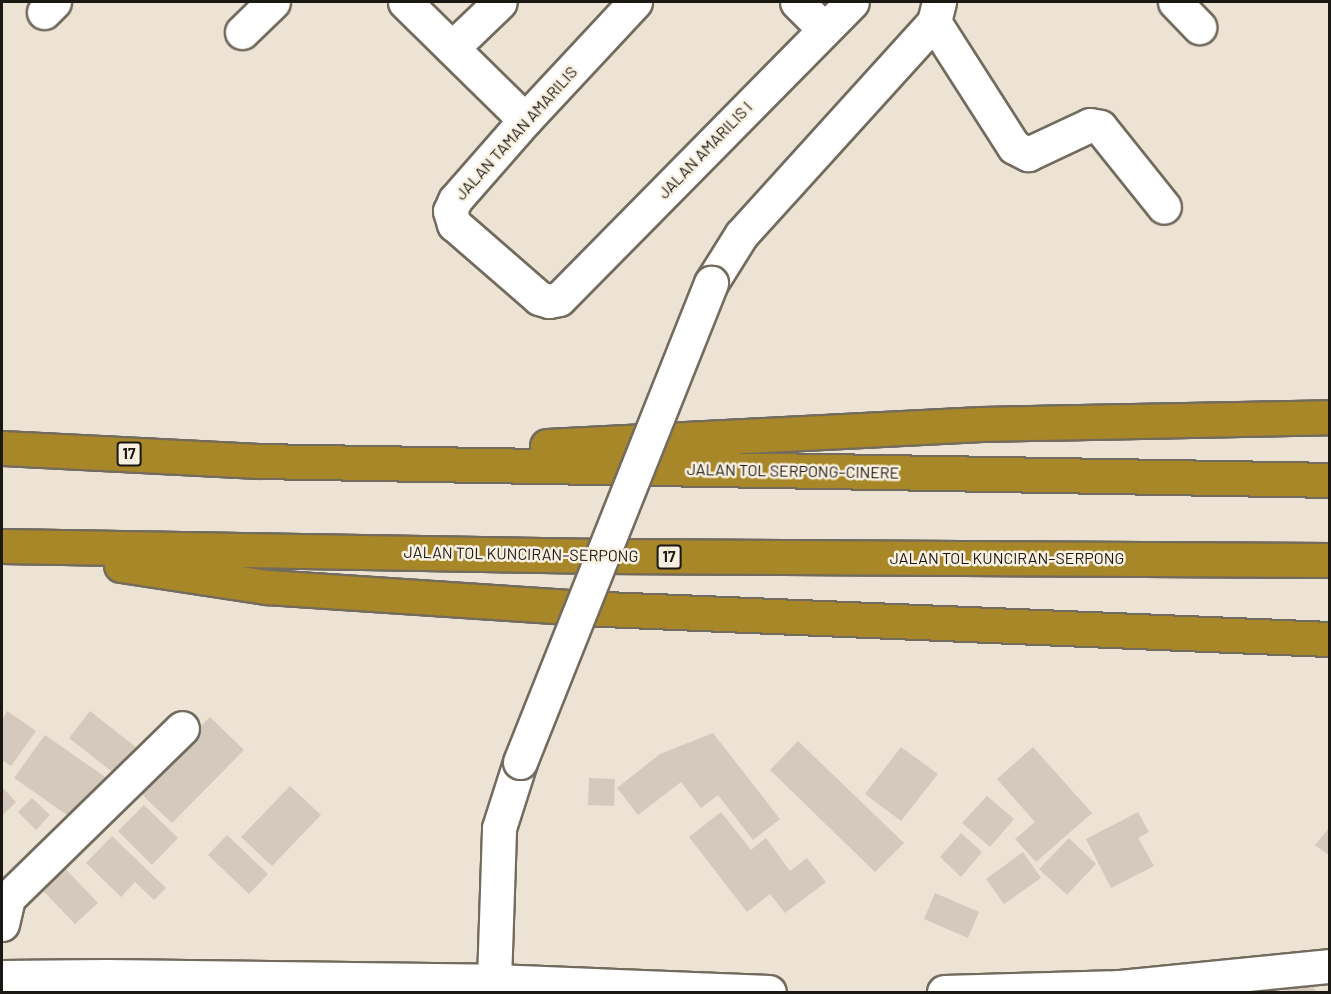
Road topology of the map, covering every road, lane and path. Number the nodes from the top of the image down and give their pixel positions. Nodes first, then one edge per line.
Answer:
1 (273, 2) edge
2 (405, 2) edge
3 (500, 2) edge
4 (635, 2) edge
5 (797, 2) edge
6 (852, 2) edge
7 (1175, 2) edge
8 (936, 12) edge
9 (1199, 27) dead end
10 (824, 29) junction
11 (242, 32) dead end
12 (452, 48) junction
13 (525, 120) junction
14 (1164, 207) dead end
15 (559, 299) joint
16 (1329, 417) edge
17 (2, 448) edge
18 (257, 461) junction
19 (1329, 480) edge
20 (5, 547) edge
21 (1329, 560) edge
22 (1329, 639) edge
23 (182, 728) dead end
24 (2, 924) edge
25 (1329, 966) edge
26 (2, 977) edge
27 (494, 981) junction
28 (1118, 990) edge
29 (769, 993) edge
30 (944, 993) edge

1 - 11 street
2 - 12 street
3 - 12 street
4 - 13 street, JALAN TAMAN AMARILIS
5 - 10 street
6 - 10 street, JALAN AMARILIS I
7 - 9 street
8 - 14 street
8 - 27 street, bridge
10 - 15 street, JALAN AMARILIS I
12 - 13 street
13 - 15 street, JALAN TAMAN AMARILIS
16 - 18 highway
17 - 18 highway, 17
18 - 19 highway, JALAN TOL SERPONG–CINERE / 17
20 - 21 highway, JALAN TOL KUNCIRAN–SERPONG / 17
20 - 22 highway
23 - 24 street
25 - 28 street
26 - 27 street
27 - 29 street
28 - 30 street

